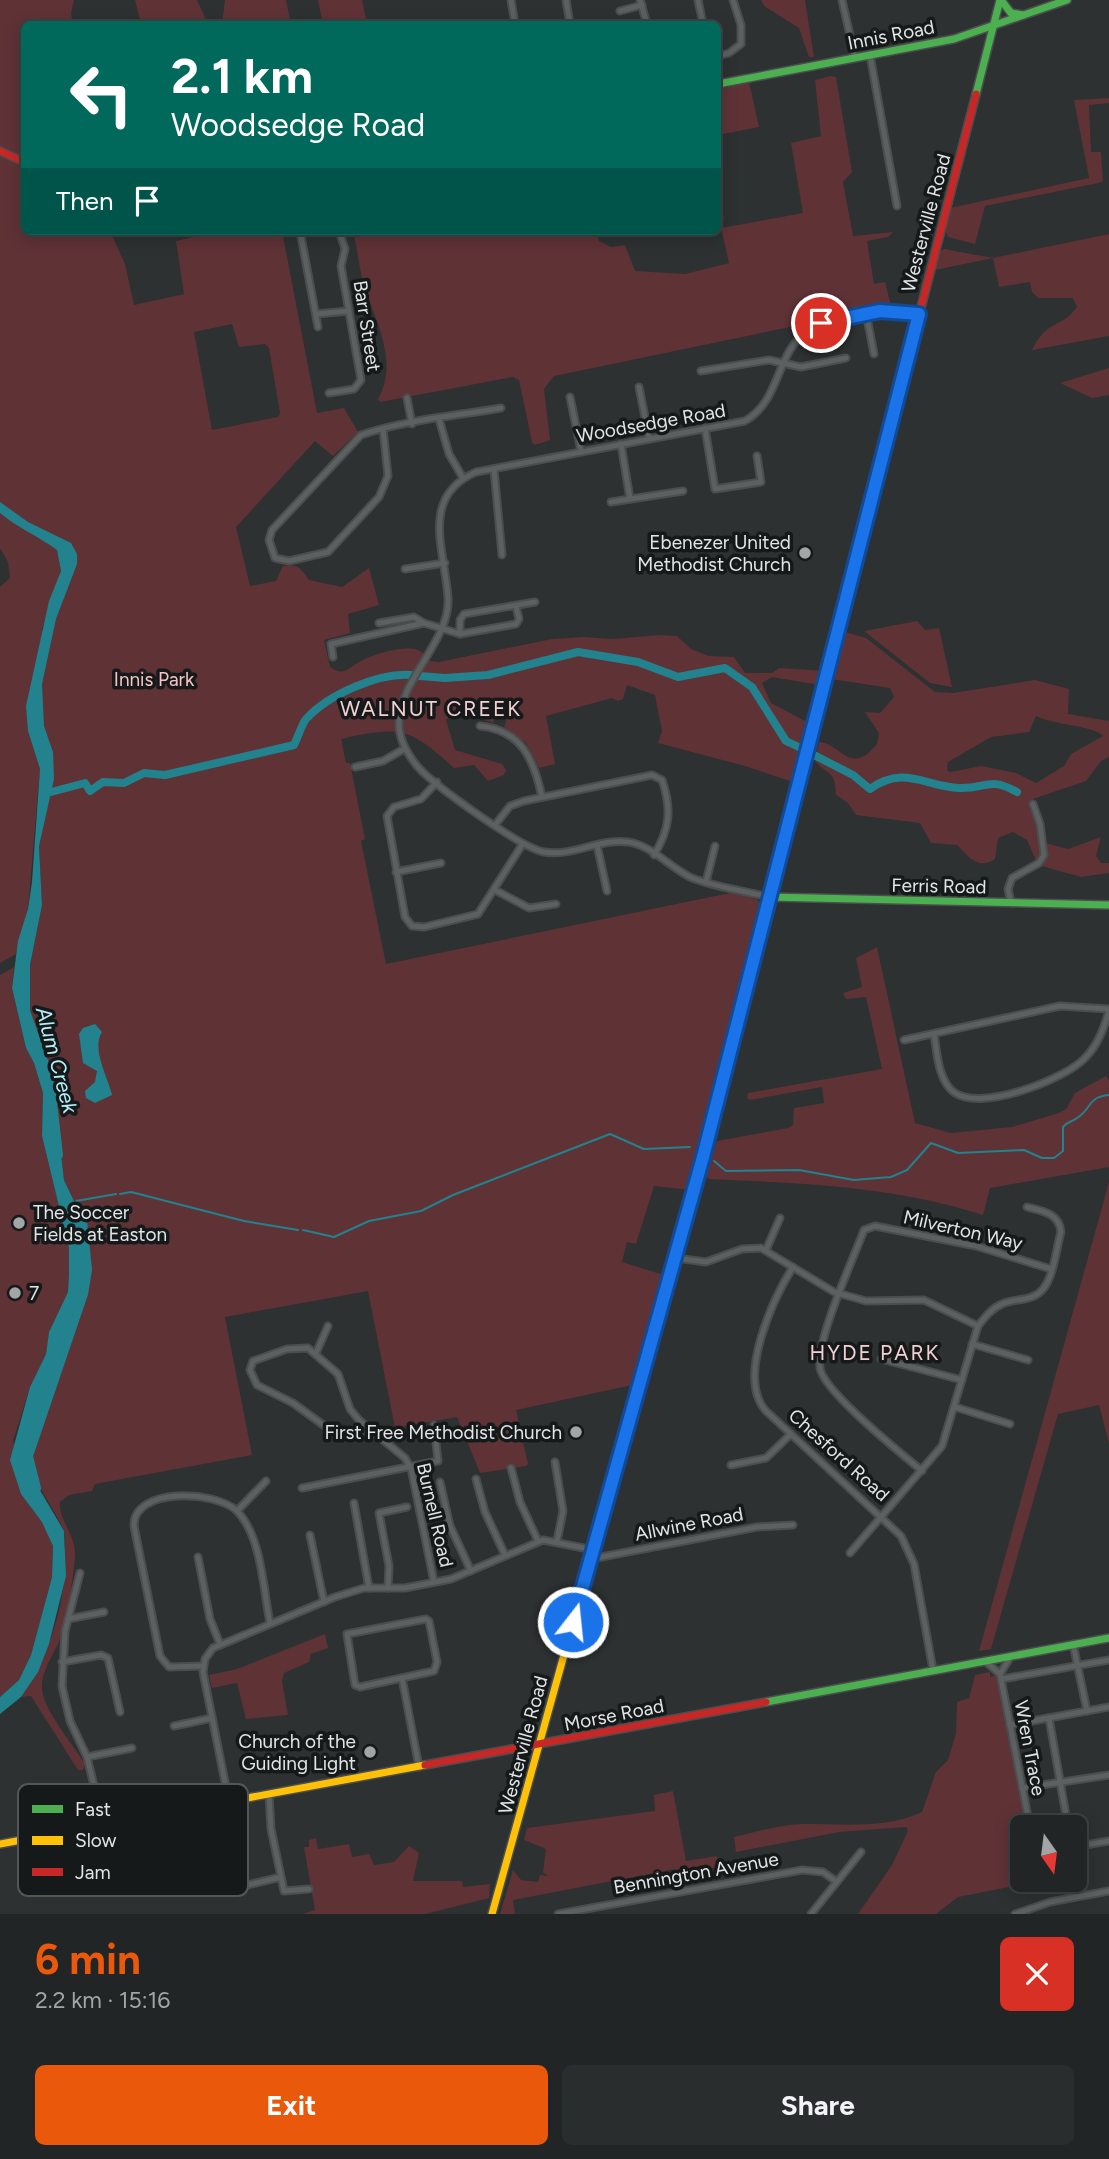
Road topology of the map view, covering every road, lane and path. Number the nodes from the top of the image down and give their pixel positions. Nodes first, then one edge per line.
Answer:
1 (511, 0) edge
2 (566, 0) edge
3 (698, 0) edge
4 (733, 0) edge
5 (842, 0) edge
6 (1001, 0) edge
7 (1067, 0) edge
8 (641, 2) edge
9 (620, 11) dead end
10 (1023, 15) junction
11 (514, 21) edge
12 (570, 21) edge
13 (646, 21) edge
14 (702, 21) edge
15 (993, 27) junction
16 (721, 55) edge
17 (870, 55) junction
18 (855, 58) junction
19 (721, 83) edge
20 (0, 151) edge
21 (21, 161) edge
22 (897, 206) dead end
23 (301, 235) edge
24 (340, 235) edge
25 (349, 311) junction
26 (866, 313) junction
27 (316, 314) junction
28 (919, 314) junction
29 (318, 327) dead end
30 (874, 354) dead end
31 (846, 358) dead end
32 (784, 364) junction
33 (701, 371) dead end
34 (639, 387) dead end
35 (329, 393) dead end
36 (570, 397) dead end
37 (407, 398) dead end
38 (501, 408) dead end
39 (439, 419) junction
40 (412, 424) junction
41 (705, 428) junction
42 (383, 429) junction
43 (649, 438) junction
44 (621, 443) junction
45 (581, 451) junction
46 (757, 456) dead end
47 (494, 469) junction
48 (463, 478) junction
49 (683, 491) dead end
50 (630, 499) junction
51 (611, 502) dead end
52 (502, 555) dead end
53 (445, 563) junction
54 (405, 569) dead end
55 (535, 602) dead end
56 (516, 606) junction
57 (379, 623) dead end
58 (424, 623) junction
59 (440, 629) junction
60 (460, 634) junction
61 (334, 657) dead end
62 (480, 726) dead end
63 (404, 749) junction
64 (355, 767) dead end
65 (437, 782) junction
66 (542, 797) junction
67 (1033, 804) dead end
68 (495, 824) junction
69 (522, 845) junction
70 (597, 845) junction
71 (715, 846) dead end
72 (654, 855) junction
73 (441, 863) dead end
74 (397, 872) junction
75 (706, 882) junction
76 (495, 890) junction
77 (607, 891) dead end
78 (769, 897) junction
79 (1011, 903) junction
80 (556, 904) dead end
81 (1109, 905) edge
82 (1109, 1010) edge
83 (934, 1034) junction
84 (904, 1040) dead end
85 (1027, 1207) dead end
86 (780, 1218) dead end
87 (766, 1250) junction
88 (677, 1258) junction
89 (793, 1267) junction
90 (1051, 1269) junction
91 (840, 1294) junction
92 (328, 1326) dead end
93 (978, 1326) junction
94 (972, 1344) junction
95 (316, 1353) junction
96 (881, 1359) dead end
97 (1028, 1360) dead end
98 (962, 1380) junction
99 (955, 1407) junction
100 (1010, 1424) dead end
101 (434, 1425) dead end
102 (370, 1430) junction
103 (791, 1434) junction
104 (555, 1462) dead end
105 (731, 1465) dead end
106 (411, 1468) junction
107 (511, 1468) dead end
108 (922, 1471) junction
109 (476, 1479) dead end
110 (266, 1482) dead end
111 (440, 1482) dead end
112 (302, 1488) dead end
113 (354, 1503) dead end
114 (408, 1507) dead end
115 (237, 1511) junction
116 (882, 1516) junction
117 (793, 1525) dead end
118 (310, 1535) dead end
119 (538, 1541) junction
120 (557, 1541) junction
121 (594, 1550) junction
122 (850, 1553) dead end
123 (505, 1555) junction
124 (198, 1557) dead end
125 (591, 1559) junction
126 (471, 1571) junction
127 (80, 1573) dead end
128 (433, 1583) junction
129 (369, 1588) junction
130 (388, 1588) junction
131 (324, 1602) junction
132 (104, 1612) dead end
133 (68, 1619) junction
134 (270, 1623) junction
135 (1109, 1638) edge
136 (220, 1644) junction
137 (1073, 1644) junction
138 (1012, 1654) junction
139 (984, 1660) junction
140 (1109, 1660) edge
141 (62, 1661) junction
142 (1077, 1665) junction
143 (203, 1666) junction
144 (933, 1670) junction
145 (1001, 1677) junction
146 (402, 1678) junction
147 (1109, 1707) edge
148 (1087, 1711) junction
149 (120, 1712) dead end
150 (212, 1718) junction
151 (1049, 1718) junction
152 (1010, 1725) junction
153 (174, 1726) dead end
154 (538, 1746) junction
155 (132, 1748) dead end
156 (87, 1756) junction
157 (419, 1767) junction
158 (1109, 1775) edge
159 (1060, 1782) junction
160 (94, 1784) edge
161 (225, 1784) edge
162 (1022, 1788) junction
163 (269, 1794) junction
164 (248, 1798) edge
165 (1028, 1815) edge
166 (1066, 1815) edge
167 (18, 1841) edge
168 (1109, 1841) edge
169 (0, 1844) edge
170 (1087, 1845) edge
171 (862, 1852) dead end
172 (281, 1877) junction
173 (837, 1882) junction
174 (248, 1885) edge
175 (309, 1889) dead end
176 (1109, 1891) edge
177 (492, 1914) edge
178 (558, 1914) edge
179 (811, 1914) edge
180 (1014, 1914) edge

1 - 11 street
2 - 12 street
3 - 14 street
4 - 16 street
5 - 18 street
6 - 10 main road
6 - 15 main road, Westerville Road
7 - 10 main road, Innis Road
8 - 9 street
8 - 13 street
10 - 15 main road, Innis Road
15 - 17 main road, Innis Road
15 - 28 main road, Westerville Road
17 - 18 main road, Innis Road
17 - 22 street
18 - 19 main road, Innis Road
20 - 21 main road
23 - 27 street
24 - 25 street, Barr Street
25 - 27 street
25 - 35 street, Barr Street
26 - 28 street, Woodsedge Road
26 - 30 street
26 - 32 street, Woodsedge Road
27 - 29 street
28 - 78 main road, Westerville Road
31 - 32 street
32 - 33 street
32 - 41 street, Woodsedge Road
34 - 43 street
36 - 45 street
37 - 40 street
38 - 39 street
39 - 40 street
39 - 48 street
40 - 42 street
41 - 43 street, Woodsedge Road
41 - 46 street
42 - 42 street
43 - 44 street, Woodsedge Road
44 - 45 street, Woodsedge Road
44 - 50 street
45 - 47 street, Woodsedge Road
47 - 48 street, Woodsedge Road
47 - 52 street
48 - 53 street
49 - 50 street
50 - 51 street
53 - 54 street
53 - 59 street
55 - 56 street
56 - 60 street
56 - 60 street
57 - 58 street
58 - 59 street
58 - 61 street
59 - 60 street
59 - 63 street
62 - 66 street
63 - 64 street
63 - 65 street
65 - 68 street
65 - 74 street
66 - 68 street
66 - 72 street
67 - 79 street
68 - 69 street
69 - 70 street
69 - 76 street
70 - 72 street
70 - 77 street
71 - 75 street
72 - 75 street
73 - 74 street
74 - 76 street
75 - 78 street
76 - 80 street
78 - 79 main road, Ferris Road
78 - 88 main road, Westerville Road
79 - 81 main road, Ferris Road
82 - 83 street
82 - 83 street
83 - 84 street
85 - 90 street
86 - 87 street
87 - 88 street
87 - 89 street
88 - 121 main road, Westerville Road
89 - 91 street
89 - 103 street, Chesford Road
90 - 91 street, Milverton Way
90 - 93 street
91 - 93 street
91 - 108 street
92 - 95 street
93 - 94 street
94 - 97 street
94 - 98 street
95 - 102 street, Burnell Road
95 - 102 street
96 - 98 street
98 - 99 street
99 - 100 street
99 - 108 street
101 - 106 street
102 - 106 street, Burnell Road
103 - 105 street
103 - 116 street, Chesford Road
104 - 120 street
106 - 112 street
106 - 128 street, Burnell Road
107 - 119 street
108 - 116 street
109 - 123 street
110 - 115 street
111 - 126 street
113 - 129 street
114 - 130 street
115 - 134 street
115 - 143 street
116 - 122 street
116 - 144 street, Chesford Road
117 - 125 street, Allwine Road
118 - 131 street
119 - 120 street
119 - 123 street
120 - 121 street
121 - 125 main road, Westerville Road
123 - 126 street
124 - 136 street
125 - 154 main road, Westerville Road
126 - 128 street
127 - 133 street
128 - 130 street
129 - 130 street
129 - 131 street
131 - 134 street
132 - 133 street
133 - 141 street
134 - 136 street
135 - 137 main road, Morse Road
136 - 143 street
137 - 138 main road, Morse Road
137 - 142 street
138 - 139 main road, Morse Road
138 - 145 street
139 - 144 main road, Morse Road
139 - 145 street
140 - 142 street
141 - 149 street
141 - 156 street
142 - 145 street
142 - 148 street
143 - 150 street
144 - 154 main road, Morse Road
145 - 152 street, Wren Trace
146 - 146 street
146 - 157 street
147 - 148 street
148 - 151 street
150 - 153 street
150 - 161 street
151 - 152 street
151 - 159 street
152 - 162 street, Wren Trace
154 - 157 main road, Morse Road
154 - 177 main road, Westerville Road
155 - 156 street
156 - 160 street
157 - 163 main road, Morse Road
158 - 159 street
159 - 162 street
159 - 166 street
162 - 165 street, Wren Trace
163 - 164 main road, Morse Road
163 - 172 street
167 - 169 main road, Morse Road
168 - 170 street
171 - 173 street
172 - 174 street
172 - 175 street
173 - 178 street, Bennington Avenue
173 - 179 street
176 - 180 street

